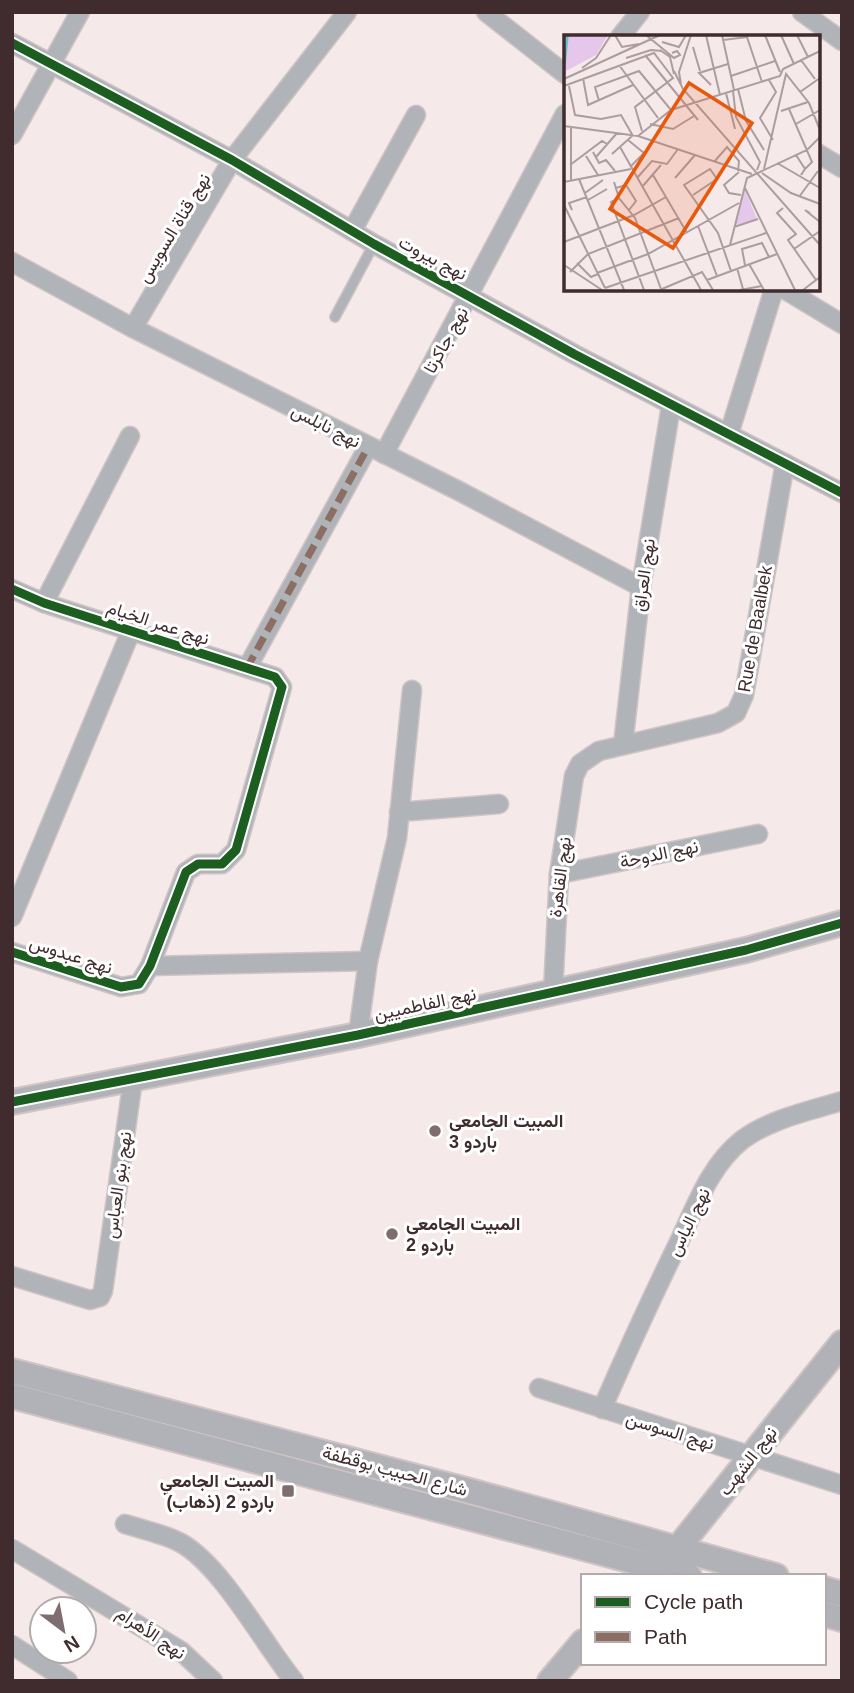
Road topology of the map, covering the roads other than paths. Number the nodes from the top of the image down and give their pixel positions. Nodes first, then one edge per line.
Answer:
1 (80, 12) edge
2 (347, 12) edge
3 (486, 12) edge
4 (640, 12) edge
5 (802, 12) edge
6 (622, 35) edge
7 (842, 41) edge
8 (12, 43) edge
9 (49, 63) junction
10 (564, 73) edge
11 (415, 115) dead end
12 (564, 116) edge
13 (12, 135) edge
14 (819, 154) edge
15 (232, 160) junction
16 (839, 161) edge
17 (352, 231) junction
18 (374, 244) junction
19 (12, 262) edge
20 (774, 290) edge
21 (786, 290) edge
22 (470, 296) junction
23 (335, 317) dead end
24 (842, 324) edge
25 (133, 328) junction
26 (671, 407) junction
27 (729, 434) junction
28 (130, 436) dead end
29 (376, 451) junction
30 (785, 463) junction
31 (842, 493) edge
32 (641, 587) junction
33 (12, 589) edge
34 (44, 603) junction
35 (131, 631) junction
36 (247, 668) junction
37 (412, 690) dead end
38 (623, 745) junction
39 (580, 764) joint
40 (499, 804) dead end
41 (399, 811) junction
42 (758, 834) dead end
43 (559, 874) junction
44 (12, 917) edge
45 (842, 923) edge
46 (12, 952) edge
47 (368, 961) junction
48 (150, 966) junction
49 (554, 992) junction
50 (358, 1035) junction
51 (133, 1079) junction
52 (842, 1101) edge
53 (12, 1102) edge
54 (12, 1276) edge
55 (842, 1343) edge
56 (12, 1371) edge
57 (539, 1388) dead end
58 (12, 1396) edge
59 (602, 1409) junction
60 (752, 1456) junction
61 (842, 1485) edge
62 (125, 1524) dead end
63 (12, 1549) edge
64 (680, 1549) junction
65 (655, 1572) edge
66 (769, 1574) edge
67 (581, 1644) edge
68 (12, 1645) edge
69 (68, 1681) edge
70 (213, 1681) edge
71 (294, 1681) edge
72 (550, 1681) edge

1 - 9 street
2 - 15 street, نهج قناة السويس
3 - 10 street
4 - 6 street
5 - 7 street
8 - 9 street, نهج بيروت
9 - 13 street
9 - 15 street, نهج بيروت
11 - 17 street
12 - 22 street, نهج جاكرتا
14 - 16 street
15 - 17 street, نهج بيروت
15 - 25 street, نهج قناة السويس
17 - 18 street, نهج بيروت
18 - 22 street, نهج بيروت
18 - 23 lane
19 - 25 street, نهج نابلس
20 - 27 street
21 - 24 street
22 - 26 street, نهج بيروت
22 - 29 street, نهج جاكرتا
25 - 29 street, نهج نابلس
26 - 27 street, نهج بيروت
26 - 32 street, نهج العراق
27 - 30 street, نهج بيروت
28 - 34 street
29 - 32 street, نهج نابلس
29 - 36 street, نهج جاكرتا
30 - 31 street, نهج بيروت
30 - 38 street, Rue de Baalbek
32 - 38 street, نهج العراق
33 - 34 street, نهج عمر الخيام
34 - 35 street, نهج عمر الخيام
35 - 36 street, نهج عمر الخيام
35 - 44 street
36 - 48 street, نهج عمر الخيام
37 - 41 street
38 - 39 street, Rue de Baalbek
39 - 43 street, نهج القاهرة
40 - 41 street
41 - 47 street
42 - 43 street, نهج الدوحة
43 - 49 street, نهج القاهرة
45 - 49 main road, نهج الفاطميين
46 - 48 street, نهج عبدوس
47 - 48 street
47 - 50 street
49 - 50 main road, نهج الفاطميين
50 - 51 main road, نهج الفاطميين
51 - 53 main road, نهج الفاطميين
51 - 54 street, نهج بنو العباس
52 - 59 street, نهج الياس
55 - 60 main road, نهج الشهب
56 - 64 main road, شارع الحبيب بوقطفة
57 - 59 street, نهج السوسن
58 - 65 main road, شارع الحبيب بوقطفة
59 - 60 street, نهج السوسن
60 - 61 street, نهج السوسن
60 - 64 main road, نهج الشهب
62 - 71 street
63 - 70 street, نهج الأهرام
64 - 65 main road, نهج الشهب
64 - 66 main road, شارع الحبيب بوقطفة
67 - 72 main road
68 - 69 street

